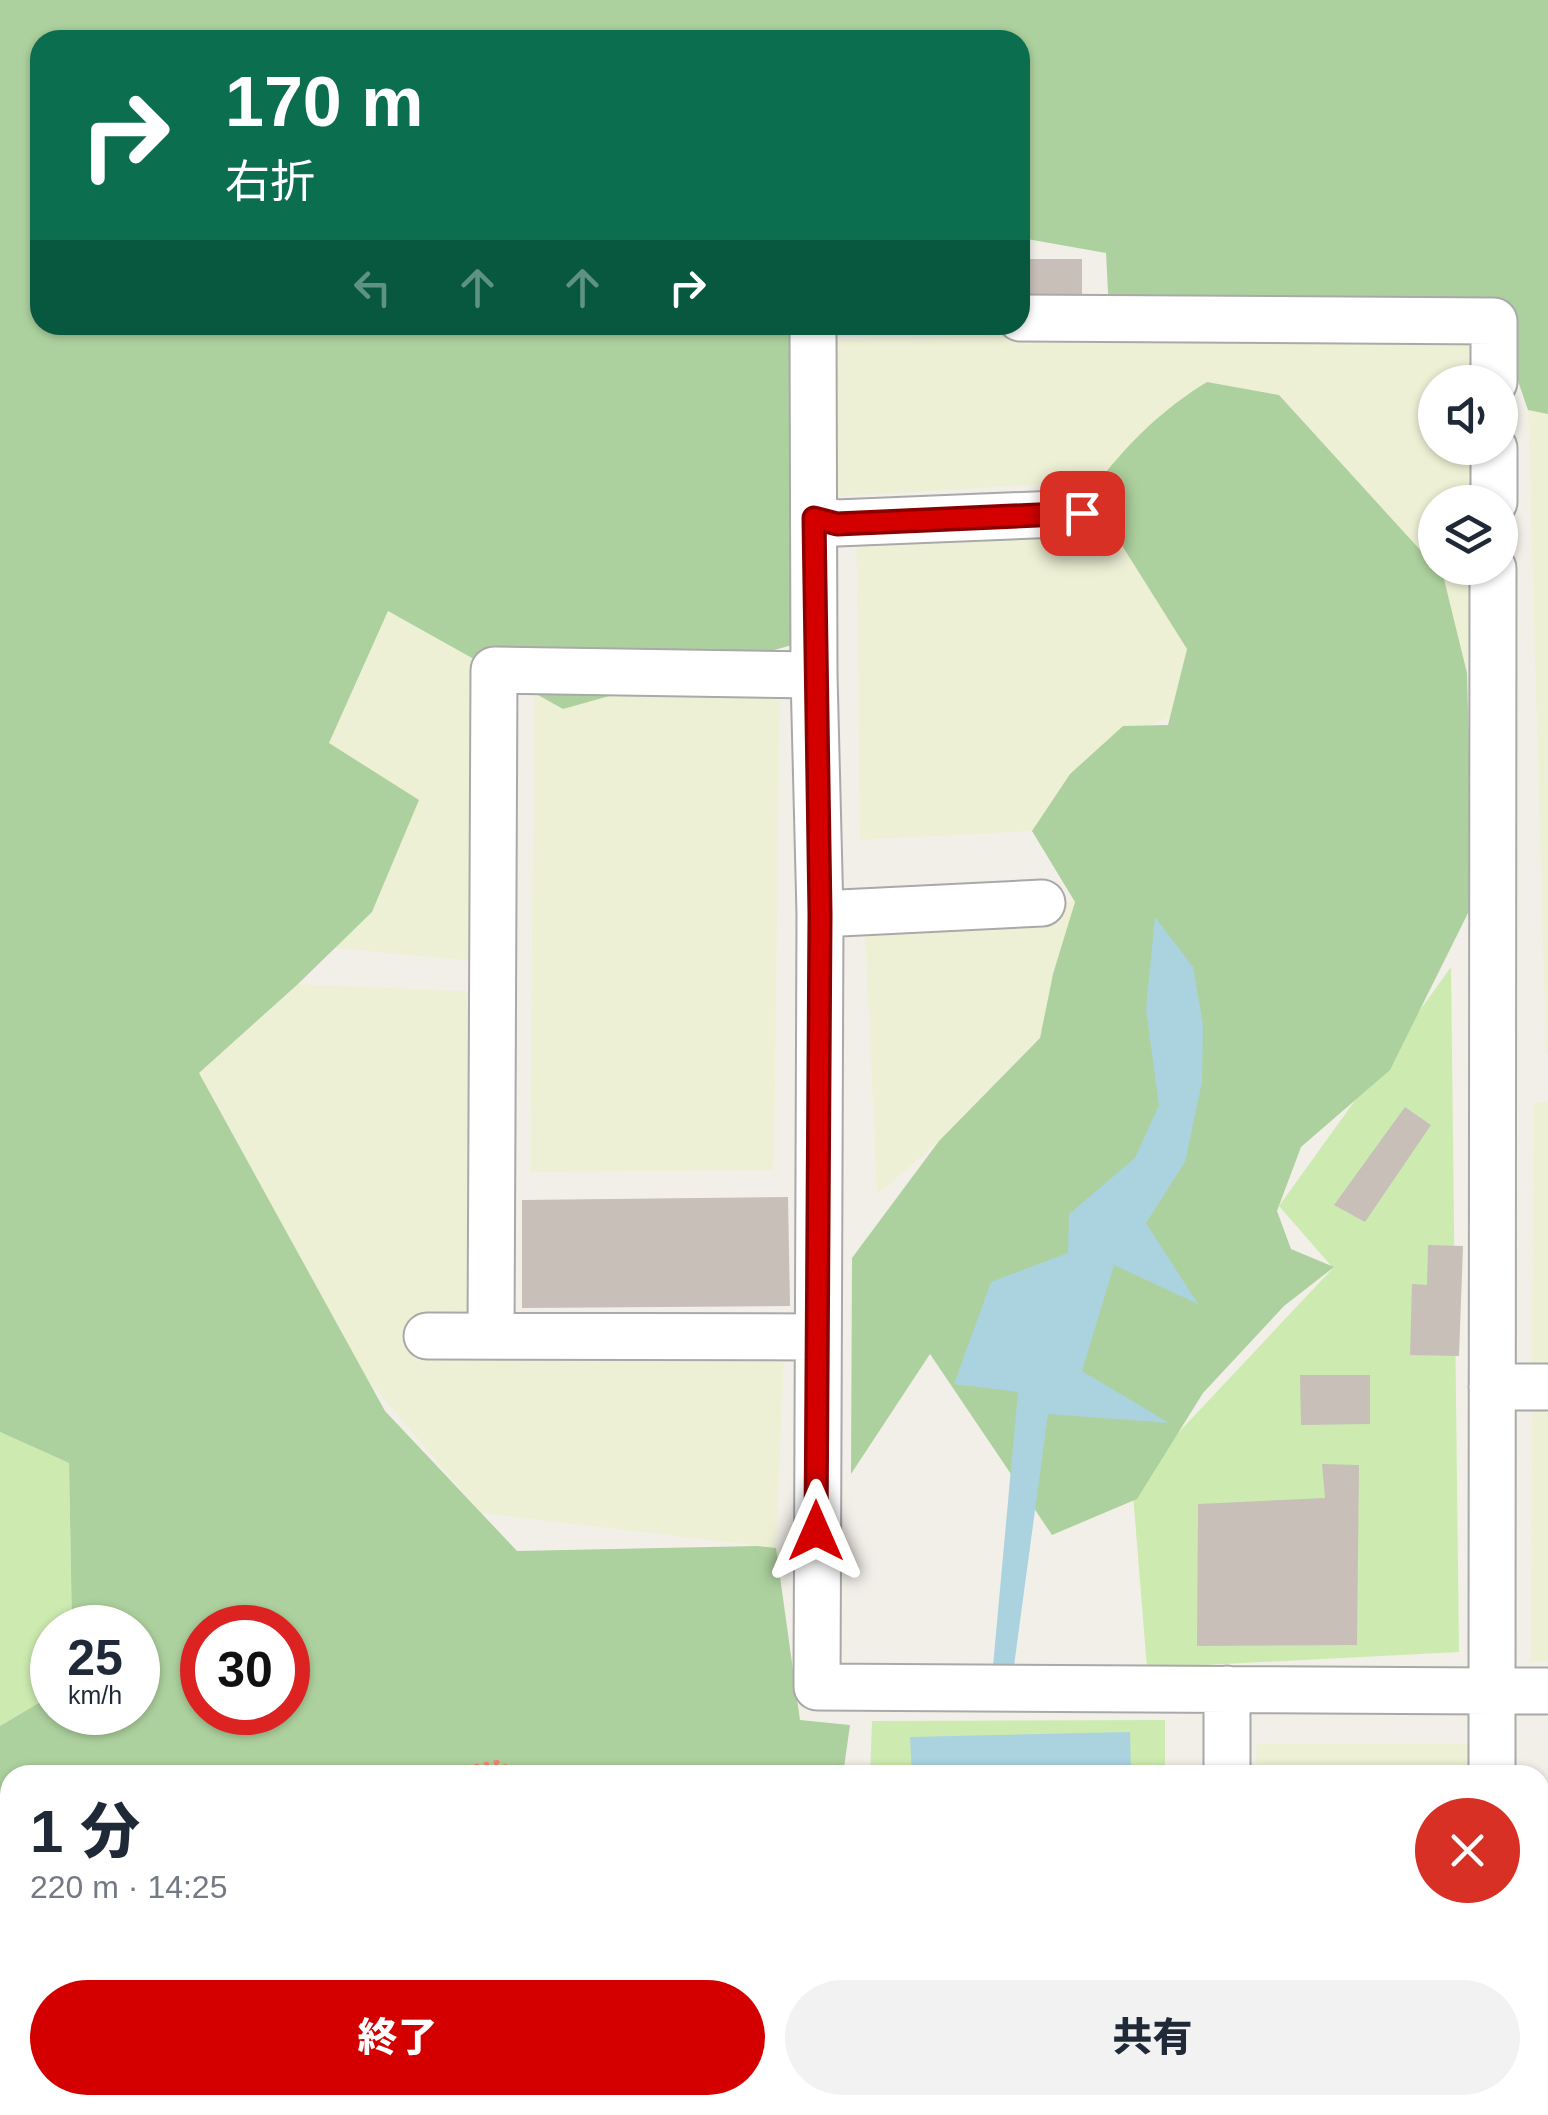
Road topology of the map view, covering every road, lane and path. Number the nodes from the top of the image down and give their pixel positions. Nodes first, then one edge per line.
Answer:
1 (1030, 318) edge
2 (814, 335) edge
3 (1494, 365) edge
4 (1082, 513) dead end
5 (814, 518) junction
6 (1494, 585) edge
7 (814, 675) junction
8 (1042, 904) dead end
9 (820, 914) junction
10 (427, 1336) dead end
11 (491, 1336) junction
12 (816, 1337) junction
13 (1492, 1386) junction
14 (1548, 1387) edge
15 (1227, 1689) junction
16 (1492, 1690) junction
17 (1548, 1691) edge
18 (1227, 1765) edge
19 (1492, 1765) edge

1 - 3 street
2 - 5 street
4 - 5 street
5 - 7 street
6 - 13 street
7 - 9 street
7 - 11 street
8 - 9 street
9 - 12 street
10 - 11 street
11 - 12 street
12 - 15 street
13 - 14 street
13 - 16 street
15 - 16 street
15 - 18 street
16 - 17 street
16 - 19 street

